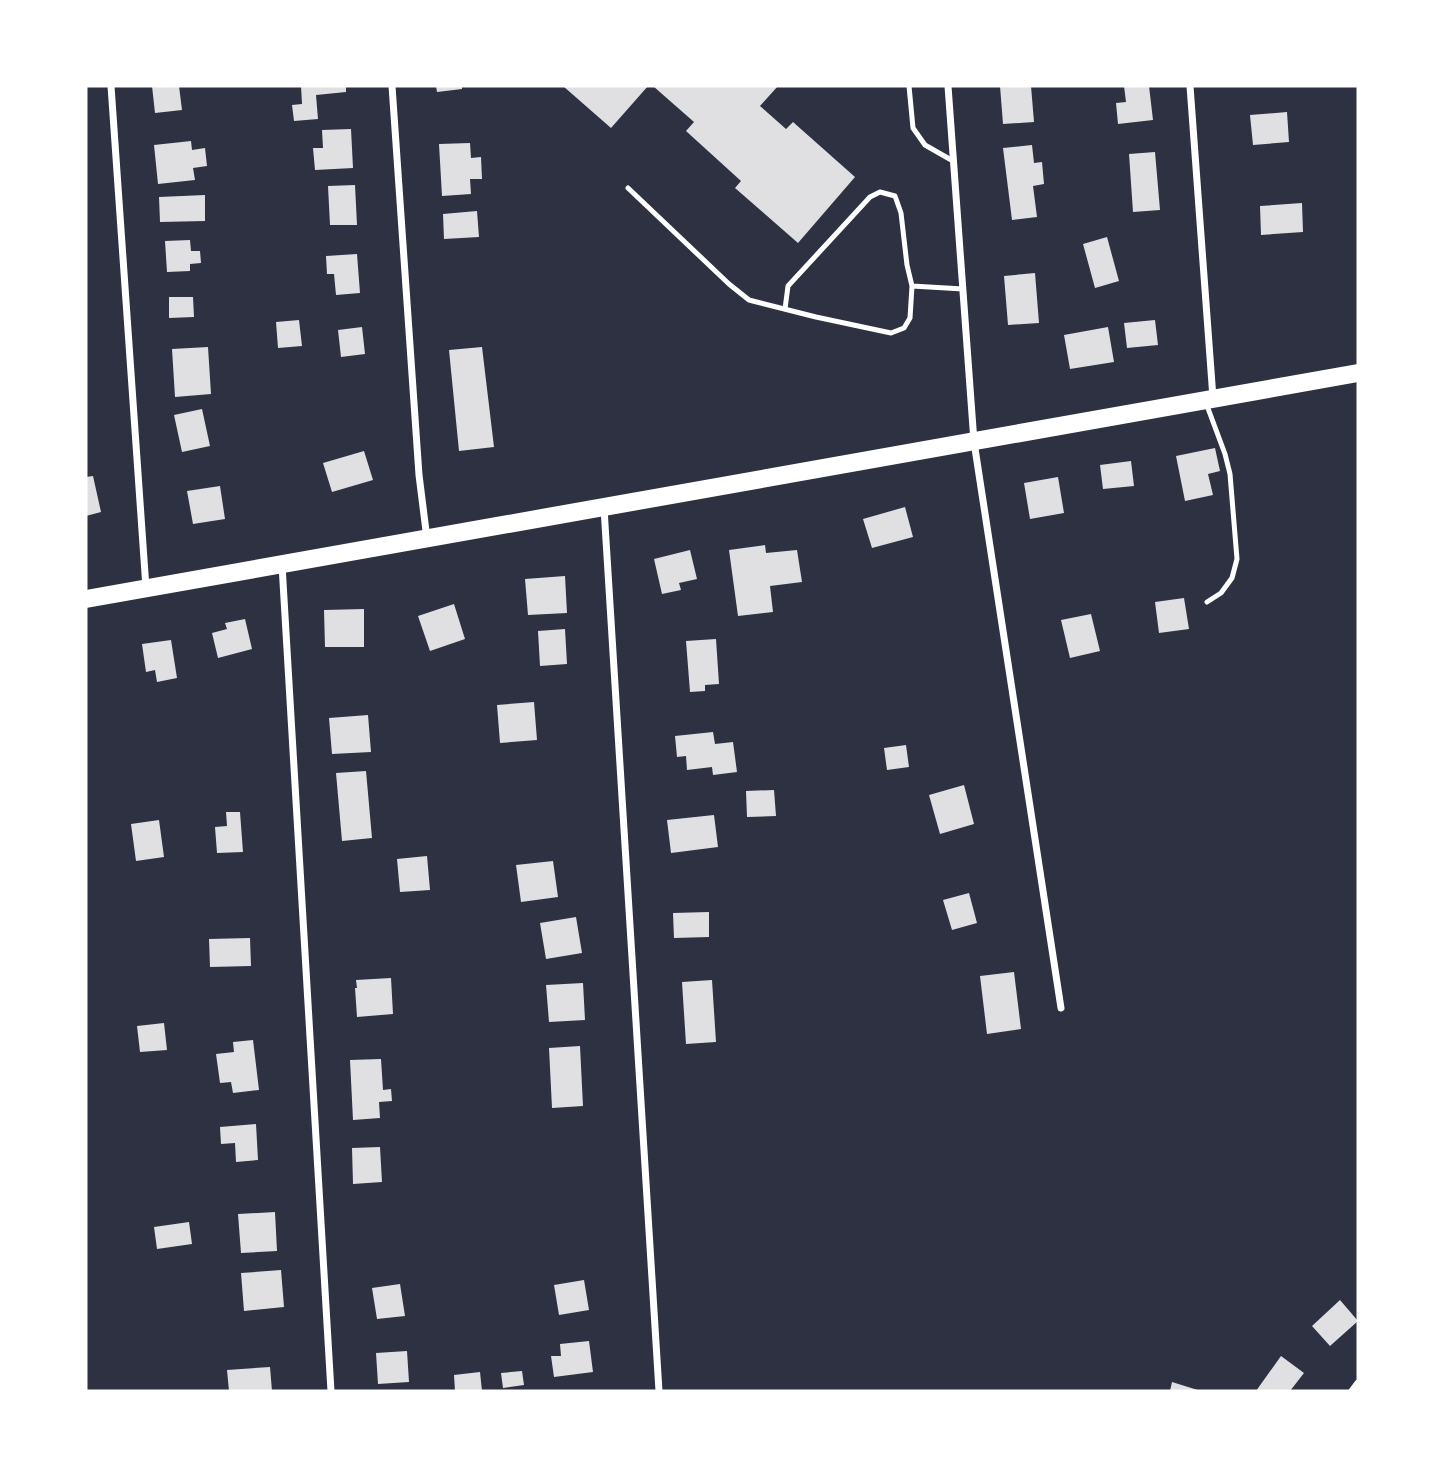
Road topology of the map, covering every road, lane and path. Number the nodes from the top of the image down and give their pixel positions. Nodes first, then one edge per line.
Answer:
1 (111, 86) edge
2 (392, 86) edge
3 (909, 86) edge
4 (948, 86) edge
5 (1190, 86) edge
6 (953, 161) junction
7 (628, 188) dead end
8 (912, 286) junction
9 (963, 289) junction
10 (785, 309) junction
11 (1358, 373) edge
12 (1209, 399) junction
13 (974, 442) junction
14 (604, 508) junction
15 (428, 539) junction
16 (282, 565) junction
17 (146, 589) junction
18 (86, 598) edge
19 (1207, 602) dead end
20 (1061, 1008) dead end
21 (1358, 1383) edge
22 (331, 1391) edge
23 (659, 1391) edge
24 (1352, 1391) edge

1 - 17 street
2 - 15 street
3 - 6 lane
4 - 6 street
5 - 12 street
6 - 9 street
7 - 10 lane
8 - 9 lane
8 - 10 lane
8 - 10 lane
9 - 13 street
11 - 12 main road
12 - 13 main road
12 - 19 lane
13 - 14 main road
13 - 20 street
14 - 15 main road
14 - 23 street
15 - 16 main road
16 - 17 main road
16 - 22 street
17 - 18 main road
21 - 24 street

